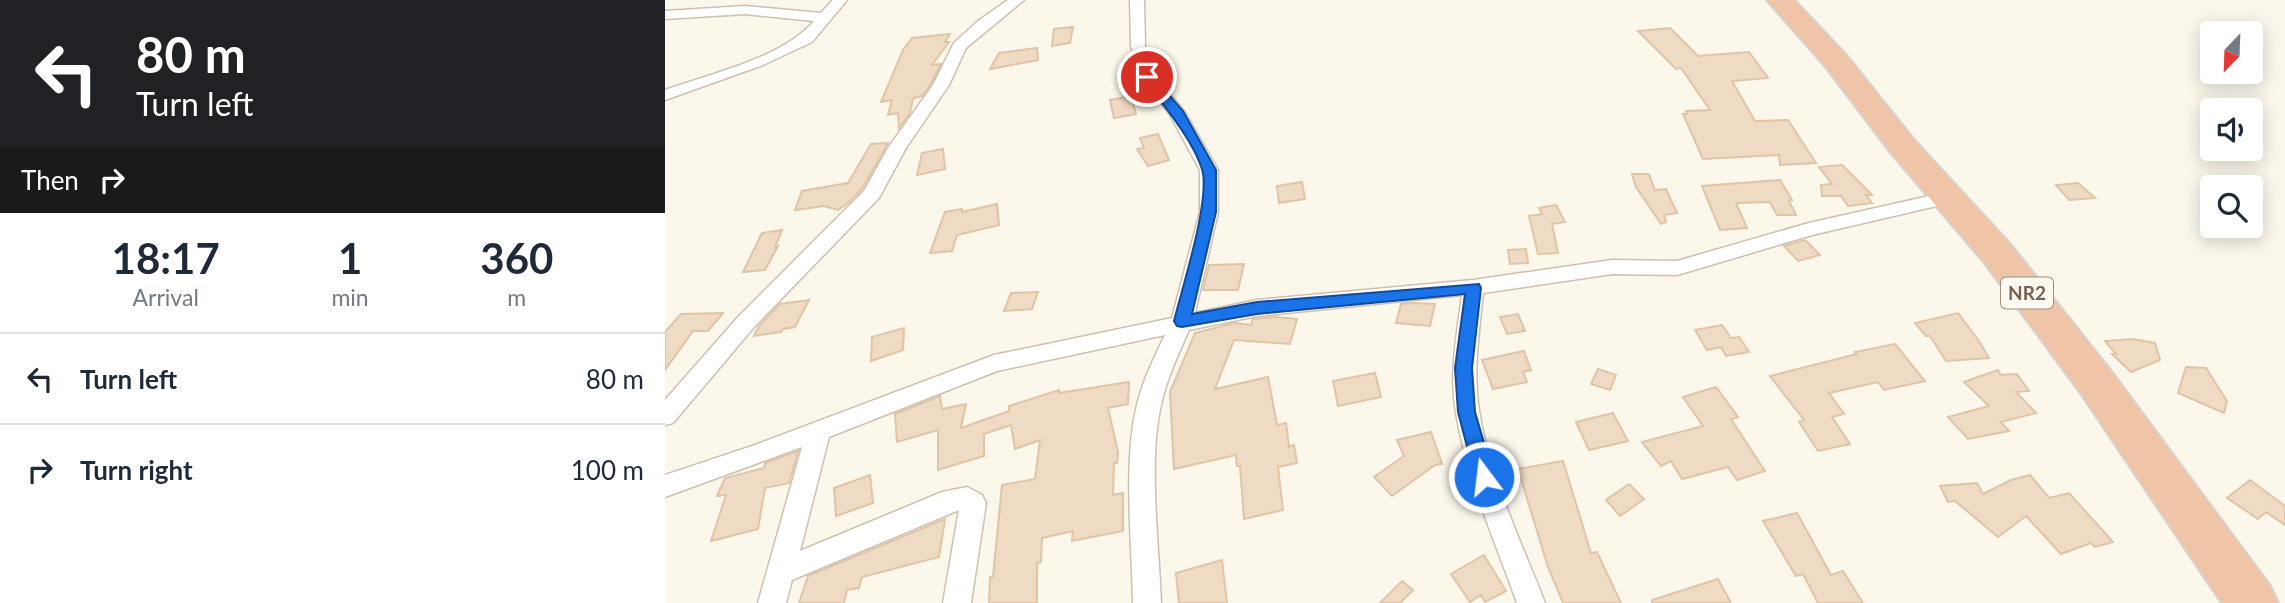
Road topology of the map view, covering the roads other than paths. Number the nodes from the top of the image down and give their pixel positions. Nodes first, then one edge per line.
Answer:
1 (840, 0) edge
2 (1017, 0) edge
3 (1137, 0) edge
4 (1780, 0) edge
5 (665, 15) edge
6 (826, 18) junction
7 (665, 95) edge
8 (1947, 198) junction
9 (1473, 288) junction
10 (1182, 321) junction
11 (665, 415) edge
12 (819, 430) junction
13 (665, 486) edge
14 (783, 571) junction
15 (772, 603) edge
16 (957, 603) edge
17 (1147, 603) edge
18 (1531, 603) edge
19 (2252, 603) edge

1 - 6 street
2 - 11 street
3 - 10 street
4 - 8 highway, NR2
5 - 6 street
6 - 7 street
8 - 9 street
8 - 19 highway, NR2
9 - 10 street
9 - 18 street
10 - 12 street
10 - 17 street
12 - 13 street
12 - 14 street
14 - 15 street
14 - 16 street

